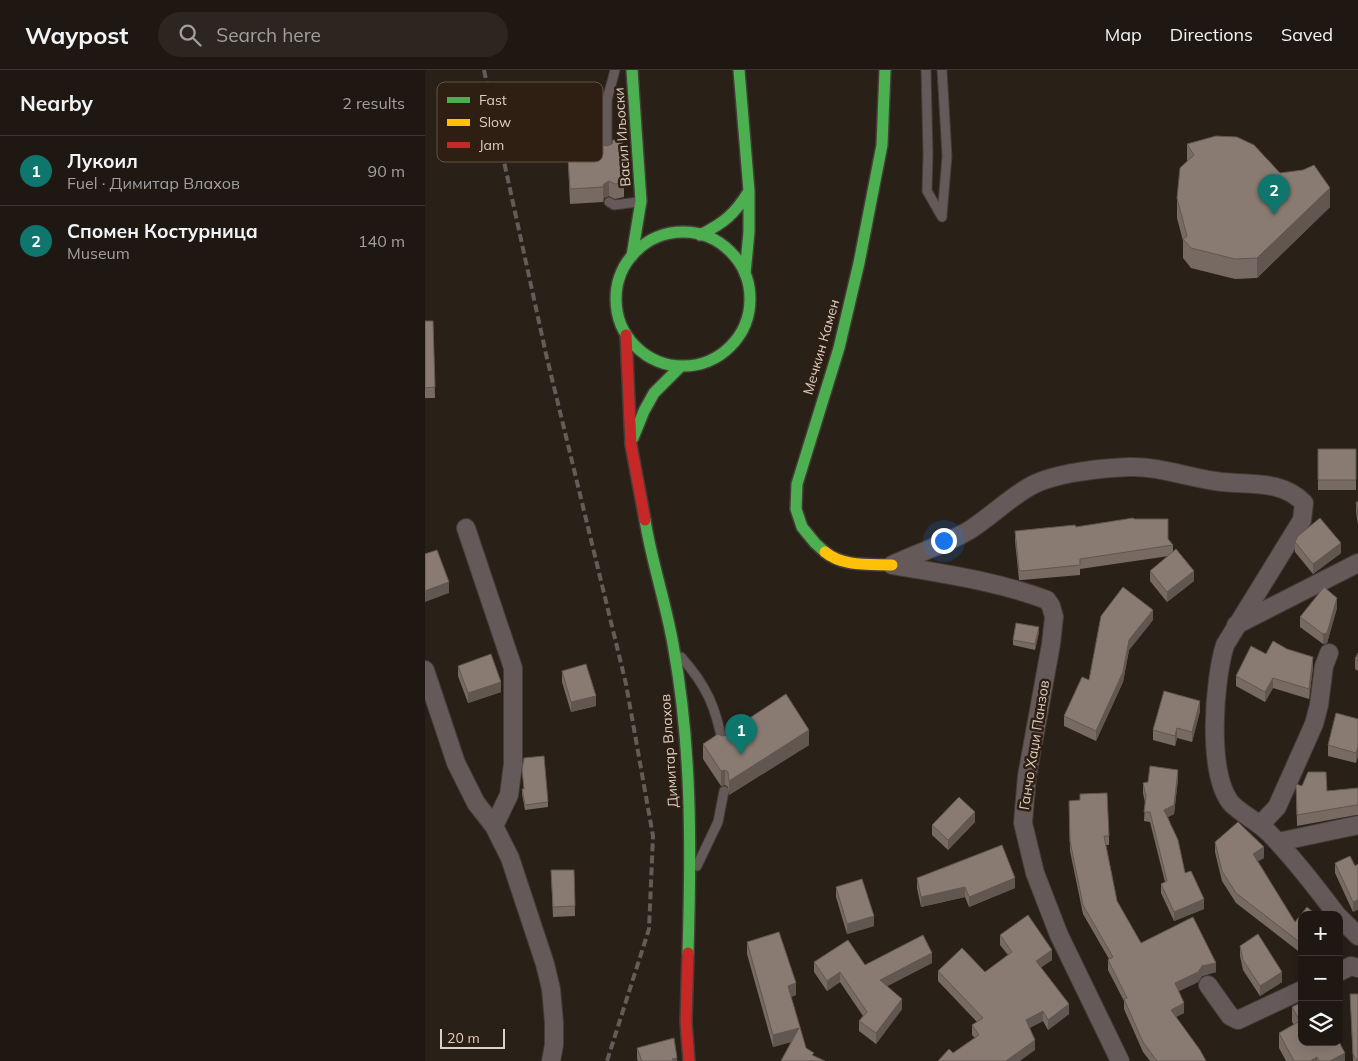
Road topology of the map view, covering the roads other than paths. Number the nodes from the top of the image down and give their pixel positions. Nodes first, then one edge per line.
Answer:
1 (615, 70) edge
2 (632, 70) edge
3 (739, 70) edge
4 (885, 70) edge
5 (926, 70) edge
6 (942, 70) edge
7 (607, 155) edge
8 (749, 191) junction
9 (641, 201) junction
10 (609, 202) dead end
11 (651, 214) dead end
12 (700, 234) junction
13 (632, 256) junction
14 (745, 274) junction
15 (626, 335) junction
16 (679, 367) junction
17 (631, 445) junction
18 (466, 528) dead end
19 (1358, 563) edge
20 (892, 565) junction
21 (1236, 625) junction
22 (674, 649) junction
23 (1329, 653) dead end
24 (425, 670) edge
25 (723, 746) edge
26 (724, 791) dead end
27 (1260, 825) junction
28 (1358, 825) edge
29 (494, 826) junction
30 (1277, 842) junction
31 (690, 880) junction
32 (1334, 911) edge
33 (1343, 921) edge
34 (1358, 936) edge
35 (1358, 968) edge
36 (1343, 970) edge
37 (1208, 985) dead end
38 (1298, 992) edge
39 (551, 1061) edge
40 (689, 1061) edge
41 (1120, 1061) edge

1 - 7 lane
2 - 9 main road, Васил Иљоски
3 - 8 main road
4 - 20 main road, Мечкин Камен
5 - 6 lane
8 - 12 main road
8 - 14 main road
9 - 10 lane
9 - 11 main road
9 - 13 main road, Васил Иљоски
12 - 13 main road
12 - 14 main road
13 - 15 main road
14 - 16 main road
15 - 16 main road
15 - 17 main road, Димитар Влахов
16 - 17 main road
17 - 22 main road, Димитар Влахов
18 - 29 street
19 - 21 street
20 - 21 street
20 - 41 street, Ганчо Хаџи Панзов
21 - 27 street
22 - 25 lane
22 - 31 main road, Димитар Влахов
23 - 27 street
24 - 29 street
26 - 31 lane
27 - 30 street
28 - 30 street
29 - 39 street
30 - 32 street
31 - 40 main road, Димитар Влахов
33 - 34 street
35 - 36 street
37 - 38 street

